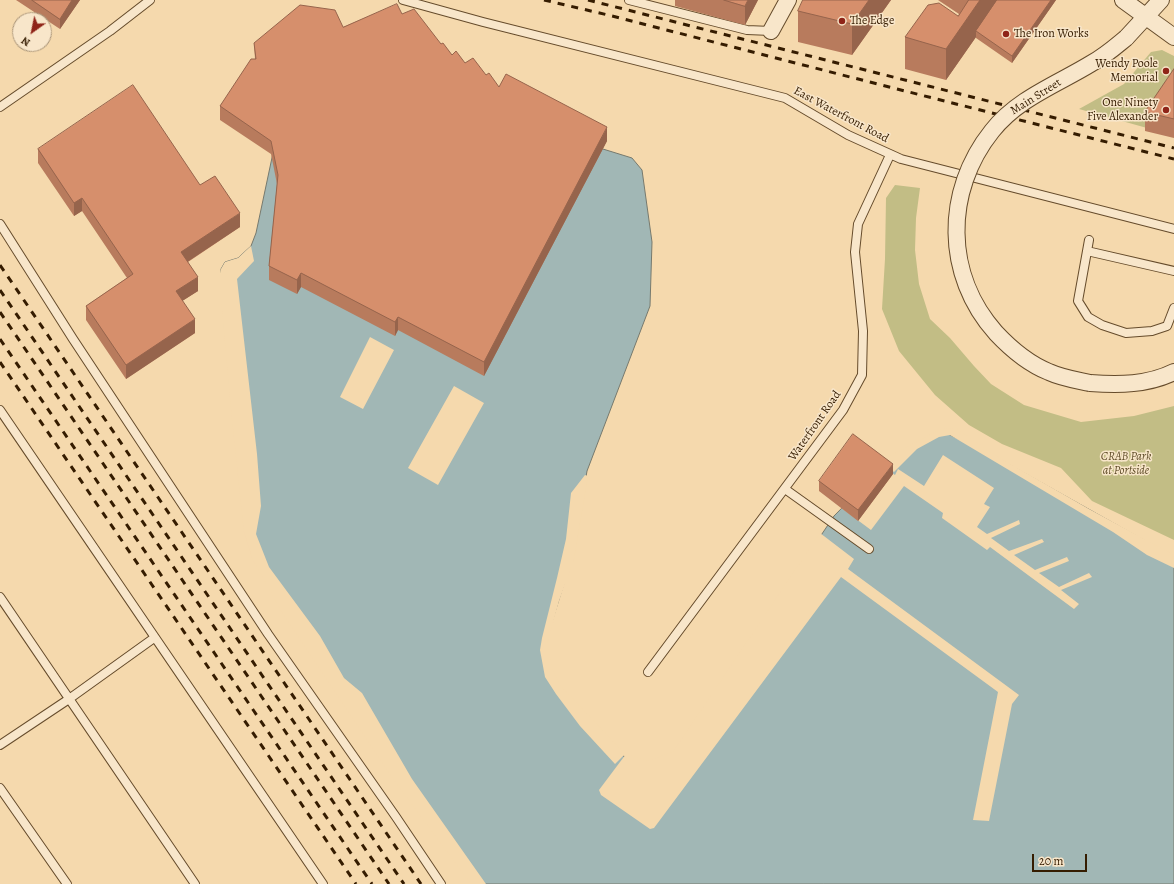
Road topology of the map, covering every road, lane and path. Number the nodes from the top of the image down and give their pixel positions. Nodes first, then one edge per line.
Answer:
1 (150, 0) edge
2 (402, 0) edge
3 (629, 0) edge
4 (788, 0) edge
5 (1123, 0) edge
6 (1161, 0) edge
7 (1146, 16) junction
8 (771, 31) joint
9 (1174, 37) edge
10 (0, 107) edge
11 (890, 155) junction
12 (0, 224) edge
13 (1174, 229) edge
14 (1089, 240) dead end
15 (1087, 251) junction
16 (1174, 271) edge
17 (1174, 308) edge
18 (1174, 372) edge
19 (0, 410) edge
20 (784, 489) junction
21 (868, 549) dead end
22 (0, 597) edge
23 (154, 638) junction
24 (648, 672) dead end
25 (69, 698) junction
26 (0, 745) edge
27 (0, 788) edge
28 (67, 884) edge
29 (196, 884) edge
30 (323, 884) edge
31 (441, 884) edge

1 - 10 lane
2 - 11 lane, East Waterfront Road
3 - 8 lane
4 - 8 street
5 - 7 street
6 - 7 street, Main Street
7 - 9 street
7 - 18 street, Main Street, bridge
11 - 13 lane, East Waterfront Road
11 - 20 lane, Waterfront Road
12 - 31 lane
14 - 15 lane
15 - 16 lane
15 - 17 lane
19 - 23 lane
20 - 21 lane
20 - 24 lane, Waterfront Road
22 - 25 lane
23 - 25 lane
23 - 30 lane
25 - 26 lane
25 - 29 lane
27 - 28 lane

